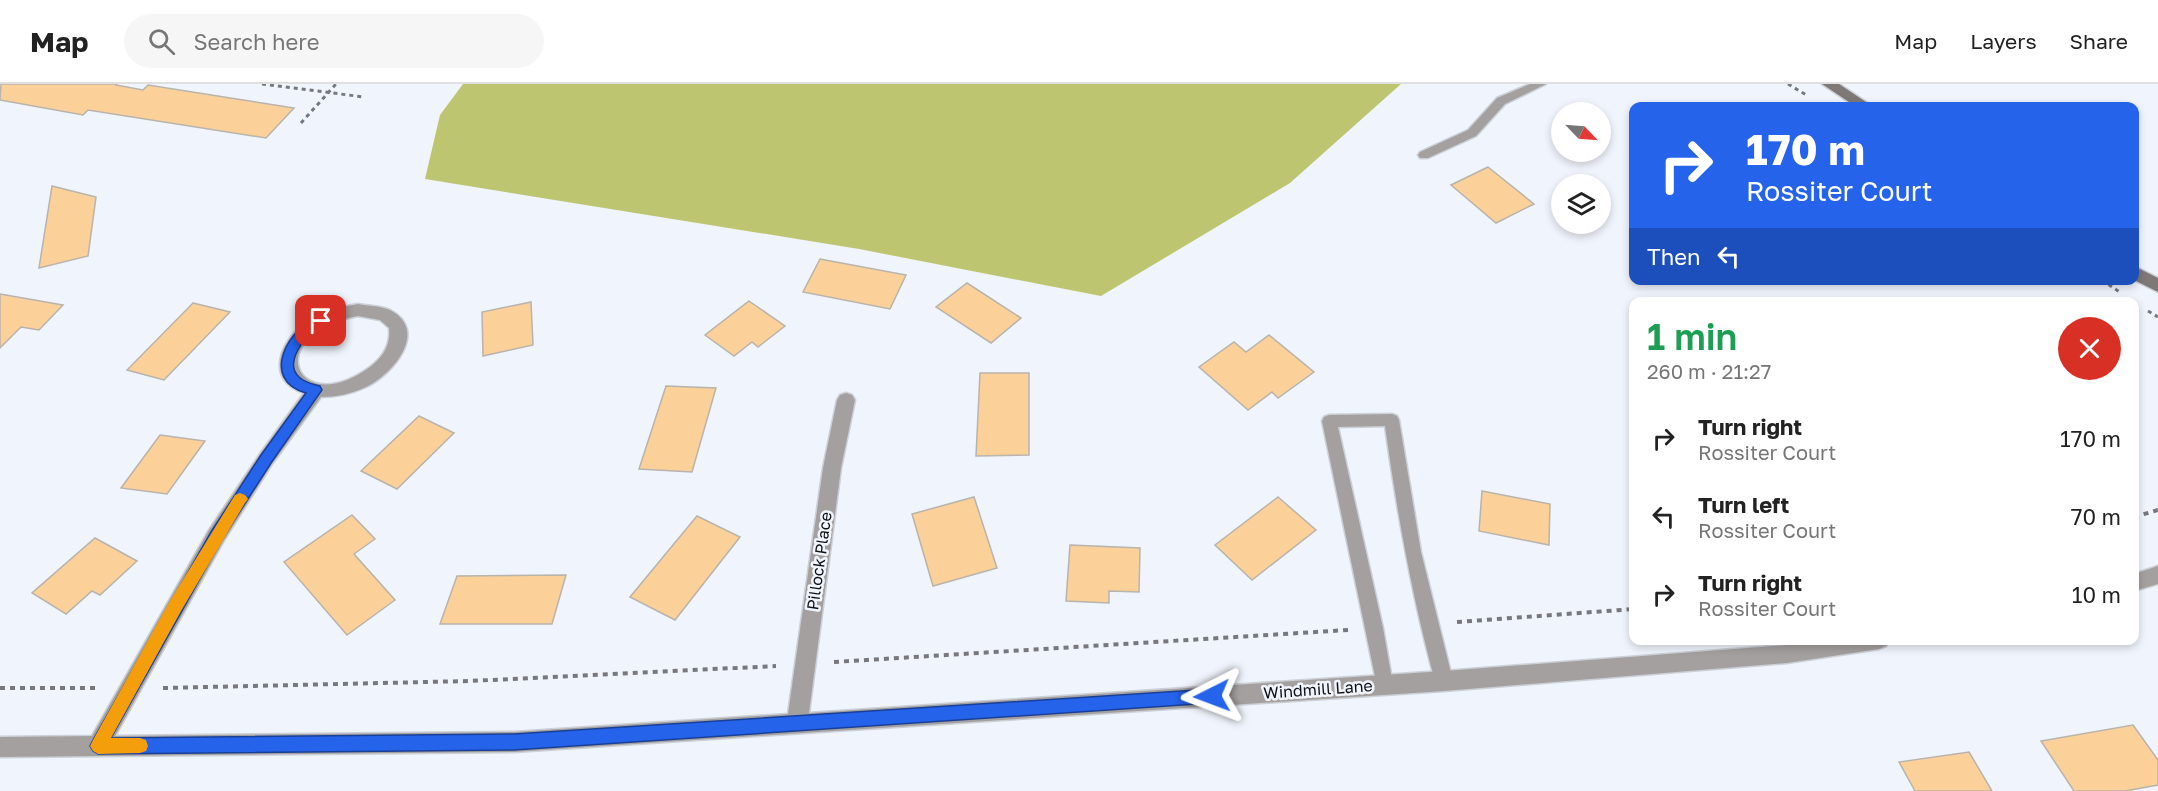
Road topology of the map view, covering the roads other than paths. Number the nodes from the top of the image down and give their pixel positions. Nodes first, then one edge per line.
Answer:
1 (1540, 84) edge
2 (1829, 84) edge
3 (1858, 102) edge
4 (1424, 155) dead end
5 (2139, 275) edge
6 (2158, 286) edge
7 (316, 390) junction
8 (846, 400) dead end
9 (2158, 575) edge
10 (2139, 581) edge
11 (1846, 645) edge
12 (1444, 681) junction
13 (1384, 685) junction
14 (797, 722) junction
15 (98, 746) junction
16 (0, 747) edge

1 - 4 lane
2 - 3 street
5 - 6 street
7 - 7 street
7 - 15 street
8 - 14 street, Pillock Place
9 - 10 street
11 - 12 street, Windmill Lane
12 - 13 street, Windmill Lane
12 - 13 lane
13 - 14 street, Windmill Lane
14 - 15 street, Windmill Lane
15 - 16 street, Windmill Lane

